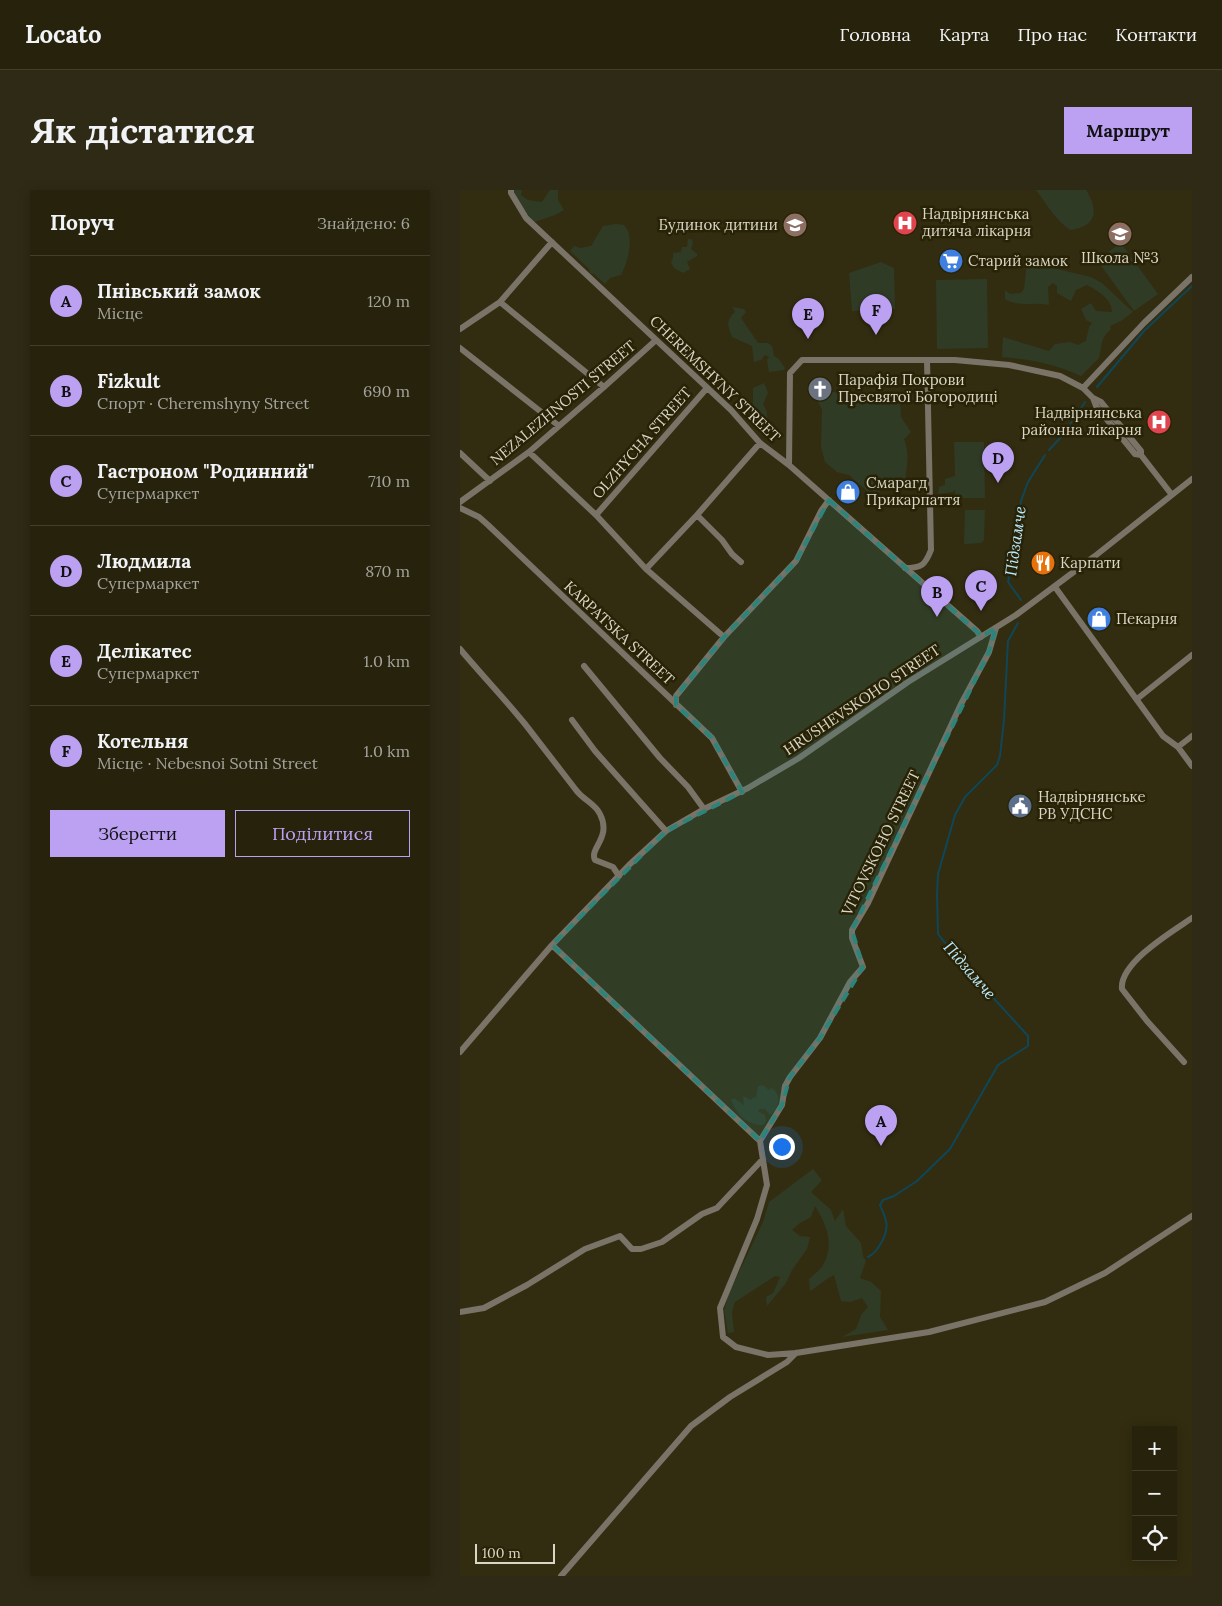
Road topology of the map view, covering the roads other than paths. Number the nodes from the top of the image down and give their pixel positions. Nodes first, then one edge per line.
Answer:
1 (511, 190) edge
2 (552, 242) junction
3 (1192, 277) edge
4 (500, 302) junction
5 (460, 329) edge
6 (656, 340) junction
7 (460, 348) edge
8 (927, 360) junction
9 (604, 388) junction
10 (707, 388) junction
11 (1084, 388) junction
12 (559, 426) junction
13 (760, 443) junction
14 (529, 452) junction
15 (460, 453) edge
16 (789, 465) junction
17 (1192, 479) edge
18 (490, 480) junction
19 (1172, 495) junction
20 (829, 500) junction
21 (460, 502) edge
22 (460, 508) edge
23 (596, 515) junction
24 (697, 515) junction
25 (741, 562) dead end
26 (922, 566) junction
27 (905, 568) junction
28 (646, 569) junction
29 (921, 582) junction
30 (1055, 587) junction
31 (996, 628) junction
32 (724, 636) junction
33 (981, 637) junction
34 (460, 649) edge
35 (1192, 655) edge
36 (584, 666) dead end
37 (1137, 699) junction
38 (676, 705) junction
39 (572, 720) dead end
40 (1192, 736) edge
41 (1178, 747) junction
42 (1192, 766) edge
43 (742, 792) junction
44 (704, 809) junction
45 (666, 831) junction
46 (618, 876) junction
47 (1192, 918) edge
48 (552, 945) junction
49 (461, 1047) edge
50 (1184, 1062) dead end
51 (760, 1141) junction
52 (763, 1159) junction
53 (1192, 1216) edge
54 (460, 1312) edge
55 (796, 1353) junction
56 (561, 1576) edge

1 - 2 street, CHEREMSHYNY STREET
2 - 4 street
2 - 6 street, CHEREMSHYNY STREET
3 - 11 street
4 - 5 street
4 - 9 street
6 - 9 street, NEZALEZHNOSTI STREET
6 - 10 street, CHEREMSHYNY STREET
7 - 12 street
8 - 11 street
8 - 16 street
8 - 26 street
9 - 12 street, NEZALEZHNOSTI STREET
10 - 13 street, CHEREMSHYNY STREET
10 - 23 street, OLZHYCHA STREET
11 - 19 street
12 - 14 street, NEZALEZHNOSTI STREET
13 - 16 street, CHEREMSHYNY STREET
13 - 24 street
14 - 18 street, NEZALEZHNOSTI STREET
14 - 23 street
15 - 18 street
16 - 20 street, CHEREMSHYNY STREET
17 - 19 street, HRUSHEVSKOHO STREET
18 - 21 street, NEZALEZHNOSTI STREET
19 - 30 street, HRUSHEVSKOHO STREET
20 - 27 street, CHEREMSHYNY STREET
20 - 32 street
22 - 38 street, KARPATSKA STREET
23 - 28 street
24 - 25 street
24 - 28 street
26 - 27 street
26 - 29 street
27 - 29 street, CHEREMSHYNY STREET
28 - 32 street
29 - 33 street, CHEREMSHYNY STREET
30 - 31 street, HRUSHEVSKOHO STREET
30 - 37 street
31 - 33 street, HRUSHEVSKOHO STREET
31 - 51 street, VITOVSKOHO STREET
32 - 38 street
33 - 43 street, HRUSHEVSKOHO STREET
34 - 46 street
35 - 37 street
36 - 44 street
37 - 41 street
38 - 43 street, KARPATSKA STREET
39 - 45 street
40 - 41 street
41 - 42 street
43 - 44 street, HRUSHEVSKOHO STREET
44 - 45 street, HRUSHEVSKOHO STREET
45 - 46 street, HRUSHEVSKOHO STREET
46 - 48 street, HRUSHEVSKOHO STREET
47 - 50 street
48 - 49 street, HRUSHEVSKOHO STREET
48 - 51 street
51 - 52 street
52 - 54 street
52 - 55 street
53 - 55 street
55 - 56 street

